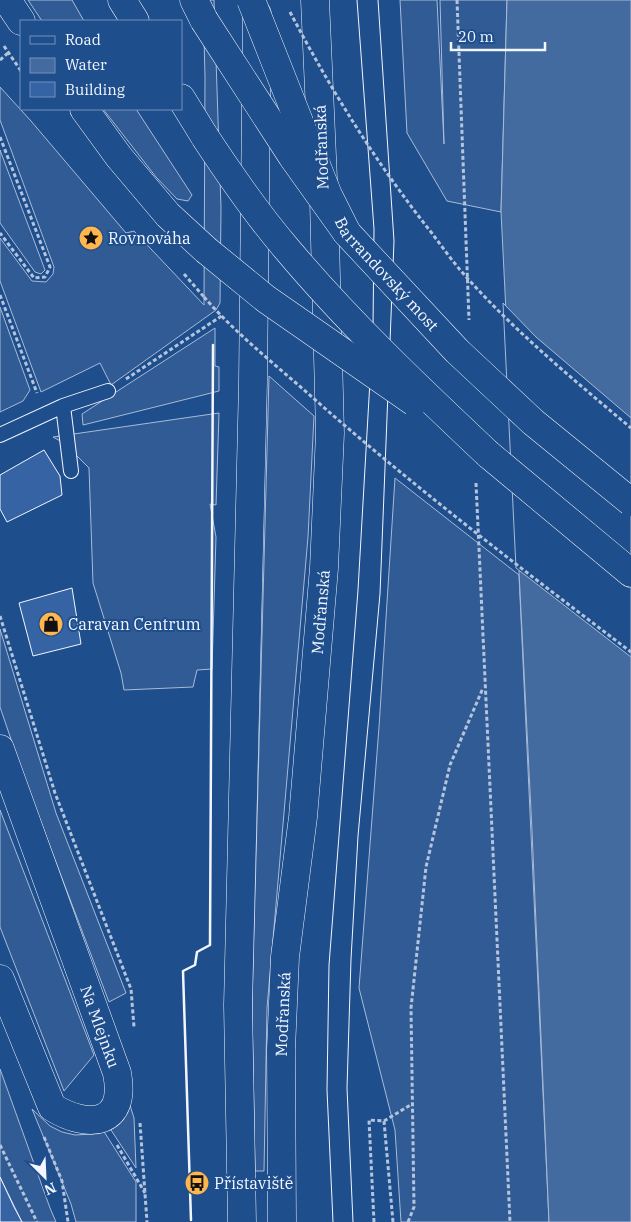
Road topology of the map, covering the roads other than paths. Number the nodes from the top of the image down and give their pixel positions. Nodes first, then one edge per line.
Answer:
1 (7, 0) edge
2 (122, 0) edge
3 (251, 0) edge
4 (258, 0) edge
5 (315, 0) edge
6 (199, 10) edge
7 (20, 20) edge
8 (133, 20) edge
9 (182, 100) edge
10 (85, 110) edge
11 (347, 233) junction
12 (108, 391) road end
13 (63, 406) junction
14 (0, 435) edge
15 (482, 465) junction
16 (71, 471) dead end
17 (631, 502) edge
18 (631, 573) edge
19 (0, 749) edge
20 (0, 979) edge
21 (242, 1222) edge
22 (282, 1222) edge

1 - 7 main road
2 - 8 main road
3 - 11 main road, bridge
4 - 21 main road
5 - 22 main road, Modřanská
6 - 11 main road, Barrandovský most, bridge
9 - 15 main road, bridge
10 - 15 main road, bridge
11 - 17 main road, Barrandovský most, bridge
12 - 13 lane
13 - 14 lane
13 - 16 lane
15 - 18 main road
19 - 20 main road, Na Mlejnku

